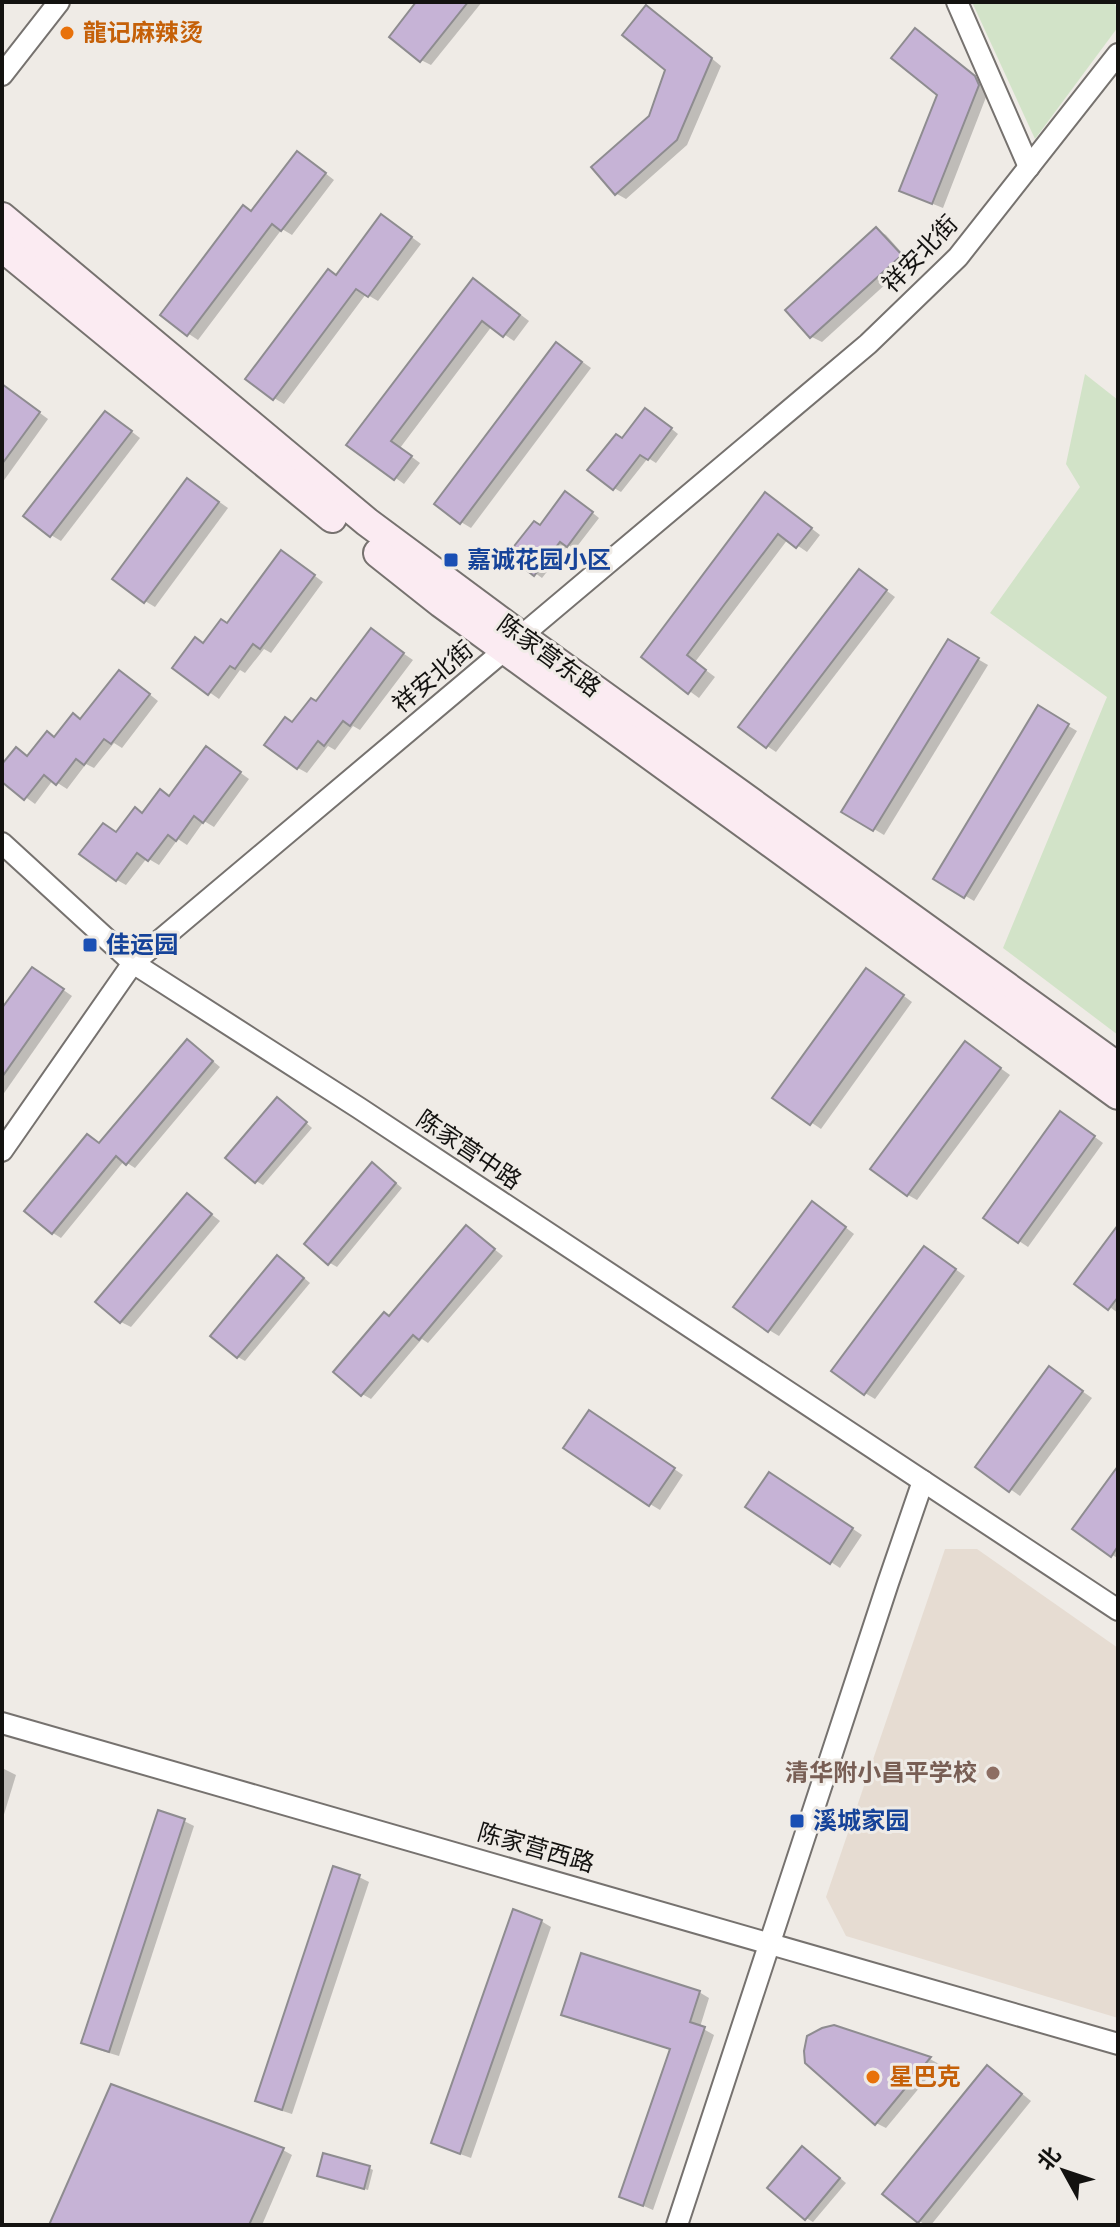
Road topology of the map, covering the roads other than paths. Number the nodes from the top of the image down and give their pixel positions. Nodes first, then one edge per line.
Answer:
1 (59, 2) edge
2 (957, 2) edge
3 (1118, 54) edge
4 (2, 75) edge
5 (1029, 167) junction
6 (2, 217) edge
7 (2, 247) edge
8 (514, 644) junction
9 (2, 843) edge
10 (133, 963) junction
11 (1118, 1067) edge
12 (1118, 1095) edge
13 (2, 1151) edge
14 (923, 1481) junction
15 (1118, 1610) edge
16 (2, 1723) edge
17 (770, 1943) junction
18 (1118, 2044) edge
19 (677, 2225) edge

1 - 4 street
2 - 5 street
3 - 5 street, 祥安北街
5 - 8 street, 祥安北街
6 - 8 street, 陈家营东路
7 - 8 street, 陈家营东路
8 - 10 street, 祥安北街
8 - 11 street, 陈家营东路
8 - 12 street, 陈家营东路
9 - 10 street, 陈家营中路
10 - 13 street, 祥安北街
10 - 14 street, 陈家营中路
14 - 15 street, 陈家营中路
14 - 17 street
16 - 17 street, 陈家营西路
17 - 18 street, 陈家营西路
17 - 19 street

